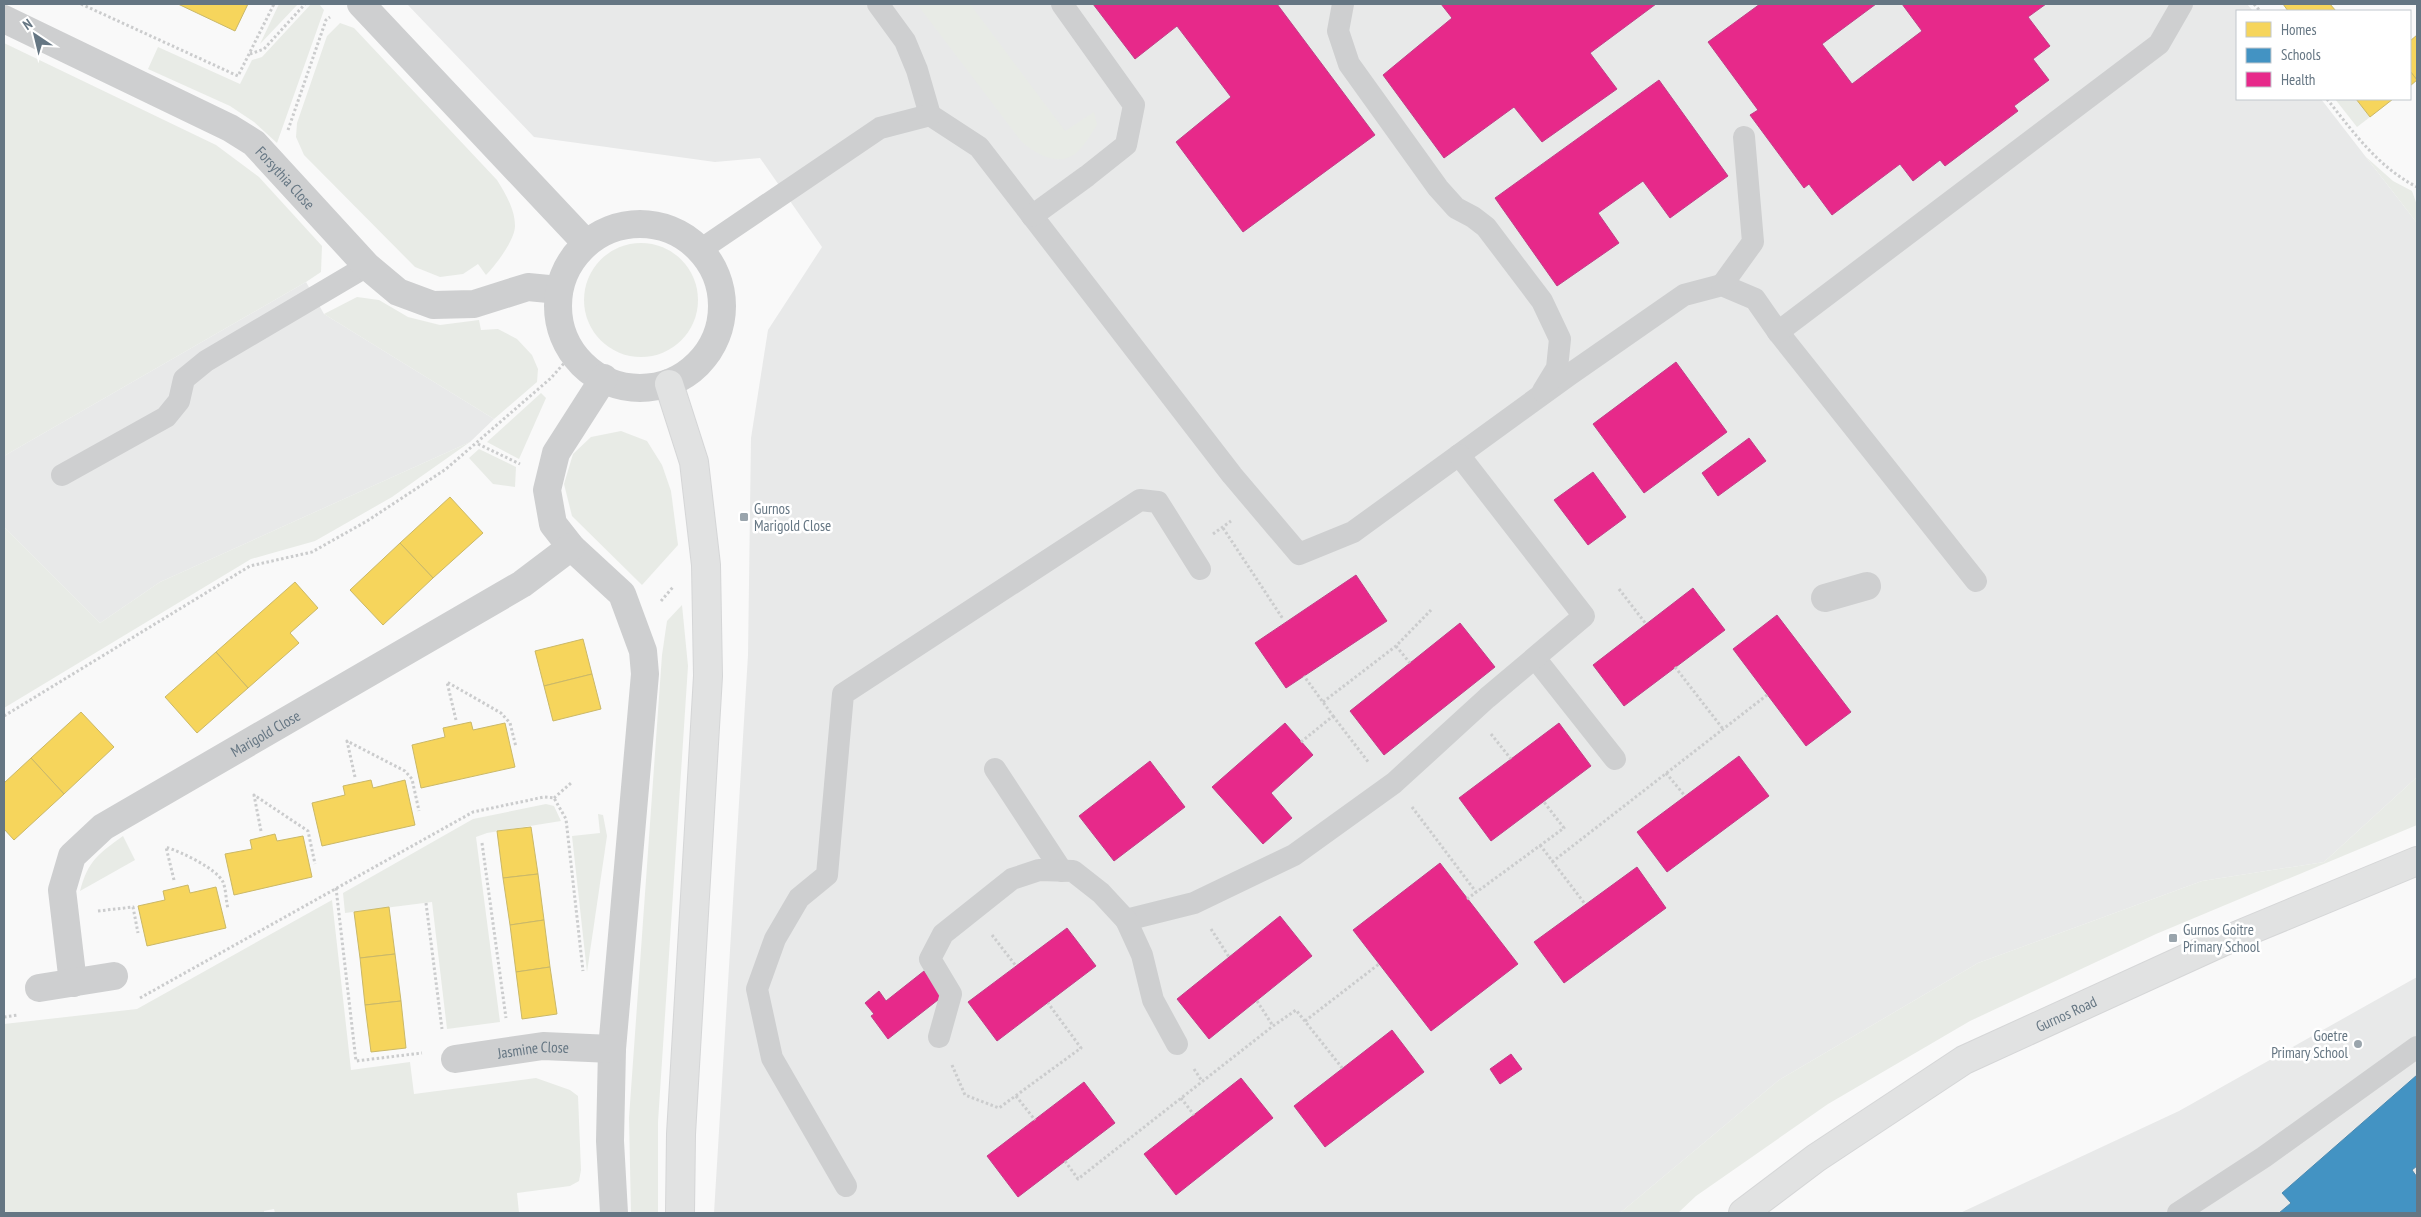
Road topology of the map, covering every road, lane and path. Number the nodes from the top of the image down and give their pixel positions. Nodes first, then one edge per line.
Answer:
1 (81, 4) edge
2 (274, 4) edge
3 (305, 4) edge
4 (361, 4) edge
5 (878, 4) edge
6 (1062, 4) edge
7 (1343, 4) edge
8 (2182, 4) edge
9 (334, 12) dead end
10 (4, 19) edge
11 (250, 54) junction
12 (2328, 100) edge
13 (930, 115) junction
14 (1744, 137) dead end
15 (276, 166) junction
16 (2417, 187) edge
17 (1032, 216) junction
18 (586, 243) junction
19 (700, 250) junction
20 (367, 266) junction
21 (1722, 285) junction
22 (558, 290) junction
23 (1778, 332) junction
24 (573, 353) junction
25 (604, 378) junction
26 (669, 384) junction
27 (1540, 396) junction
28 (478, 444) junction
29 (1458, 455) junction
30 (518, 464) dead end
31 (62, 475) dead end
32 (1223, 528) dead end
33 (572, 547) junction
34 (1200, 569) dead end
35 (1976, 581) dead end
36 (1867, 586) dead end
37 (1618, 589) dead end
38 (1825, 598) dead end
39 (1431, 610) dead end
40 (1283, 619) dead end
41 (1646, 624) dead end
42 (1396, 646) junction
43 (1535, 658) junction
44 (1410, 662) dead end
45 (1675, 667) dead end
46 (1304, 676) dead end
47 (1767, 695) dead end
48 (1323, 702) junction
49 (4, 716) edge
50 (1333, 716) junction
51 (456, 720) dead end
52 (1723, 729) junction
53 (1301, 742) dead end
54 (516, 747) dead end
55 (1614, 759) dead end
56 (995, 769) dead end
57 (1666, 773) junction
58 (355, 777) dead end
59 (571, 783) dead end
60 (1391, 785) junction
61 (1685, 796) dead end
62 (554, 798) junction
63 (1544, 802) dead end
64 (418, 811) dead end
65 (261, 831) dead end
66 (482, 843) dead end
67 (1540, 846) junction
68 (1552, 862) junction
69 (2417, 862) edge
70 (315, 864) dead end
71 (1062, 871) junction
72 (174, 880) dead end
73 (336, 887) junction
74 (1476, 892) junction
75 (1467, 899) dead end
76 (426, 903) dead end
77 (1585, 904) dead end
78 (228, 909) dead end
79 (972, 909) junction
80 (96, 912) dead end
81 (1126, 920) junction
82 (138, 933) dead end
83 (1379, 964) dead end
84 (1016, 966) dead end
85 (114, 976) dead end
86 (72, 983) junction
87 (39, 988) dead end
88 (616, 992) junction
89 (135, 1000) dead end
90 (1257, 1000) dead end
91 (1048, 1003) dead end
92 (22, 1015) dead end
93 (4, 1017) edge
94 (1305, 1021) junction
95 (1273, 1026) junction
96 (939, 1037) joint
97 (1177, 1044) dead end
98 (2417, 1047) edge
99 (612, 1048) junction
100 (508, 1051) junction
101 (411, 1054) dead end
102 (455, 1059) joint
103 (1343, 1068) dead end
104 (1016, 1096) junction
105 (1181, 1098) junction
106 (1194, 1115) dead end
107 (1035, 1120) dead end
108 (1065, 1161) dead end
109 (846, 1186) dead end
110 (614, 1213) edge
111 (680, 1213) edge
112 (1743, 1213) edge
113 (2178, 1213) edge

1 - 11 path
2 - 11 path
3 - 11 path
4 - 18 street
5 - 13 lane
6 - 17 lane
7 - 27 lane
8 - 23 lane
9 - 15 path
10 - 15 street, Forsythia Close
12 - 16 path
13 - 17 lane
13 - 19 lane
14 - 21 lane
15 - 20 street, Forsythia Close
17 - 29 lane
18 - 19 street
18 - 22 street
19 - 26 street
20 - 22 street, Forsythia Close
20 - 31 lane
21 - 23 lane
21 - 27 lane
22 - 24 street
23 - 35 lane
24 - 25 street
24 - 28 path
25 - 26 street
25 - 33 street
26 - 111 street
27 - 29 lane
28 - 30 path
28 - 49 path
29 - 43 lane
32 - 40 path
33 - 86 street, Marigold Close
33 - 88 street
34 - 109 lane
36 - 38 street
37 - 41 path
39 - 42 path
42 - 44 path
42 - 48 path
43 - 55 lane
43 - 60 lane
45 - 52 path
46 - 48 path
47 - 52 path
48 - 50 path
50 - 53 path
50 - 60 path
51 - 54 path
52 - 57 path
56 - 71 lane
57 - 61 path
57 - 68 path
58 - 64 path
59 - 62 path
60 - 74 path
60 - 81 lane
62 - 73 path
62 - 88 path
63 - 67 path
65 - 70 path
66 - 100 path
67 - 68 path
67 - 74 path
68 - 77 path
69 - 112 street, Gurnos Road
71 - 79 lane
71 - 81 lane
72 - 78 path
73 - 89 path
73 - 101 path
74 - 75 path
76 - 102 path
79 - 84 path
79 - 96 lane
80 - 82 path
81 - 97 lane
83 - 94 path
85 - 86 street
86 - 87 street
88 - 99 street
90 - 95 path
91 - 104 path
92 - 93 path
94 - 95 path
94 - 103 path
95 - 105 path
96 - 104 path
98 - 113 lane
99 - 100 street, Jasmine Close
99 - 110 street
100 - 102 street, Jasmine Close
104 - 107 path
105 - 106 path
105 - 108 path

